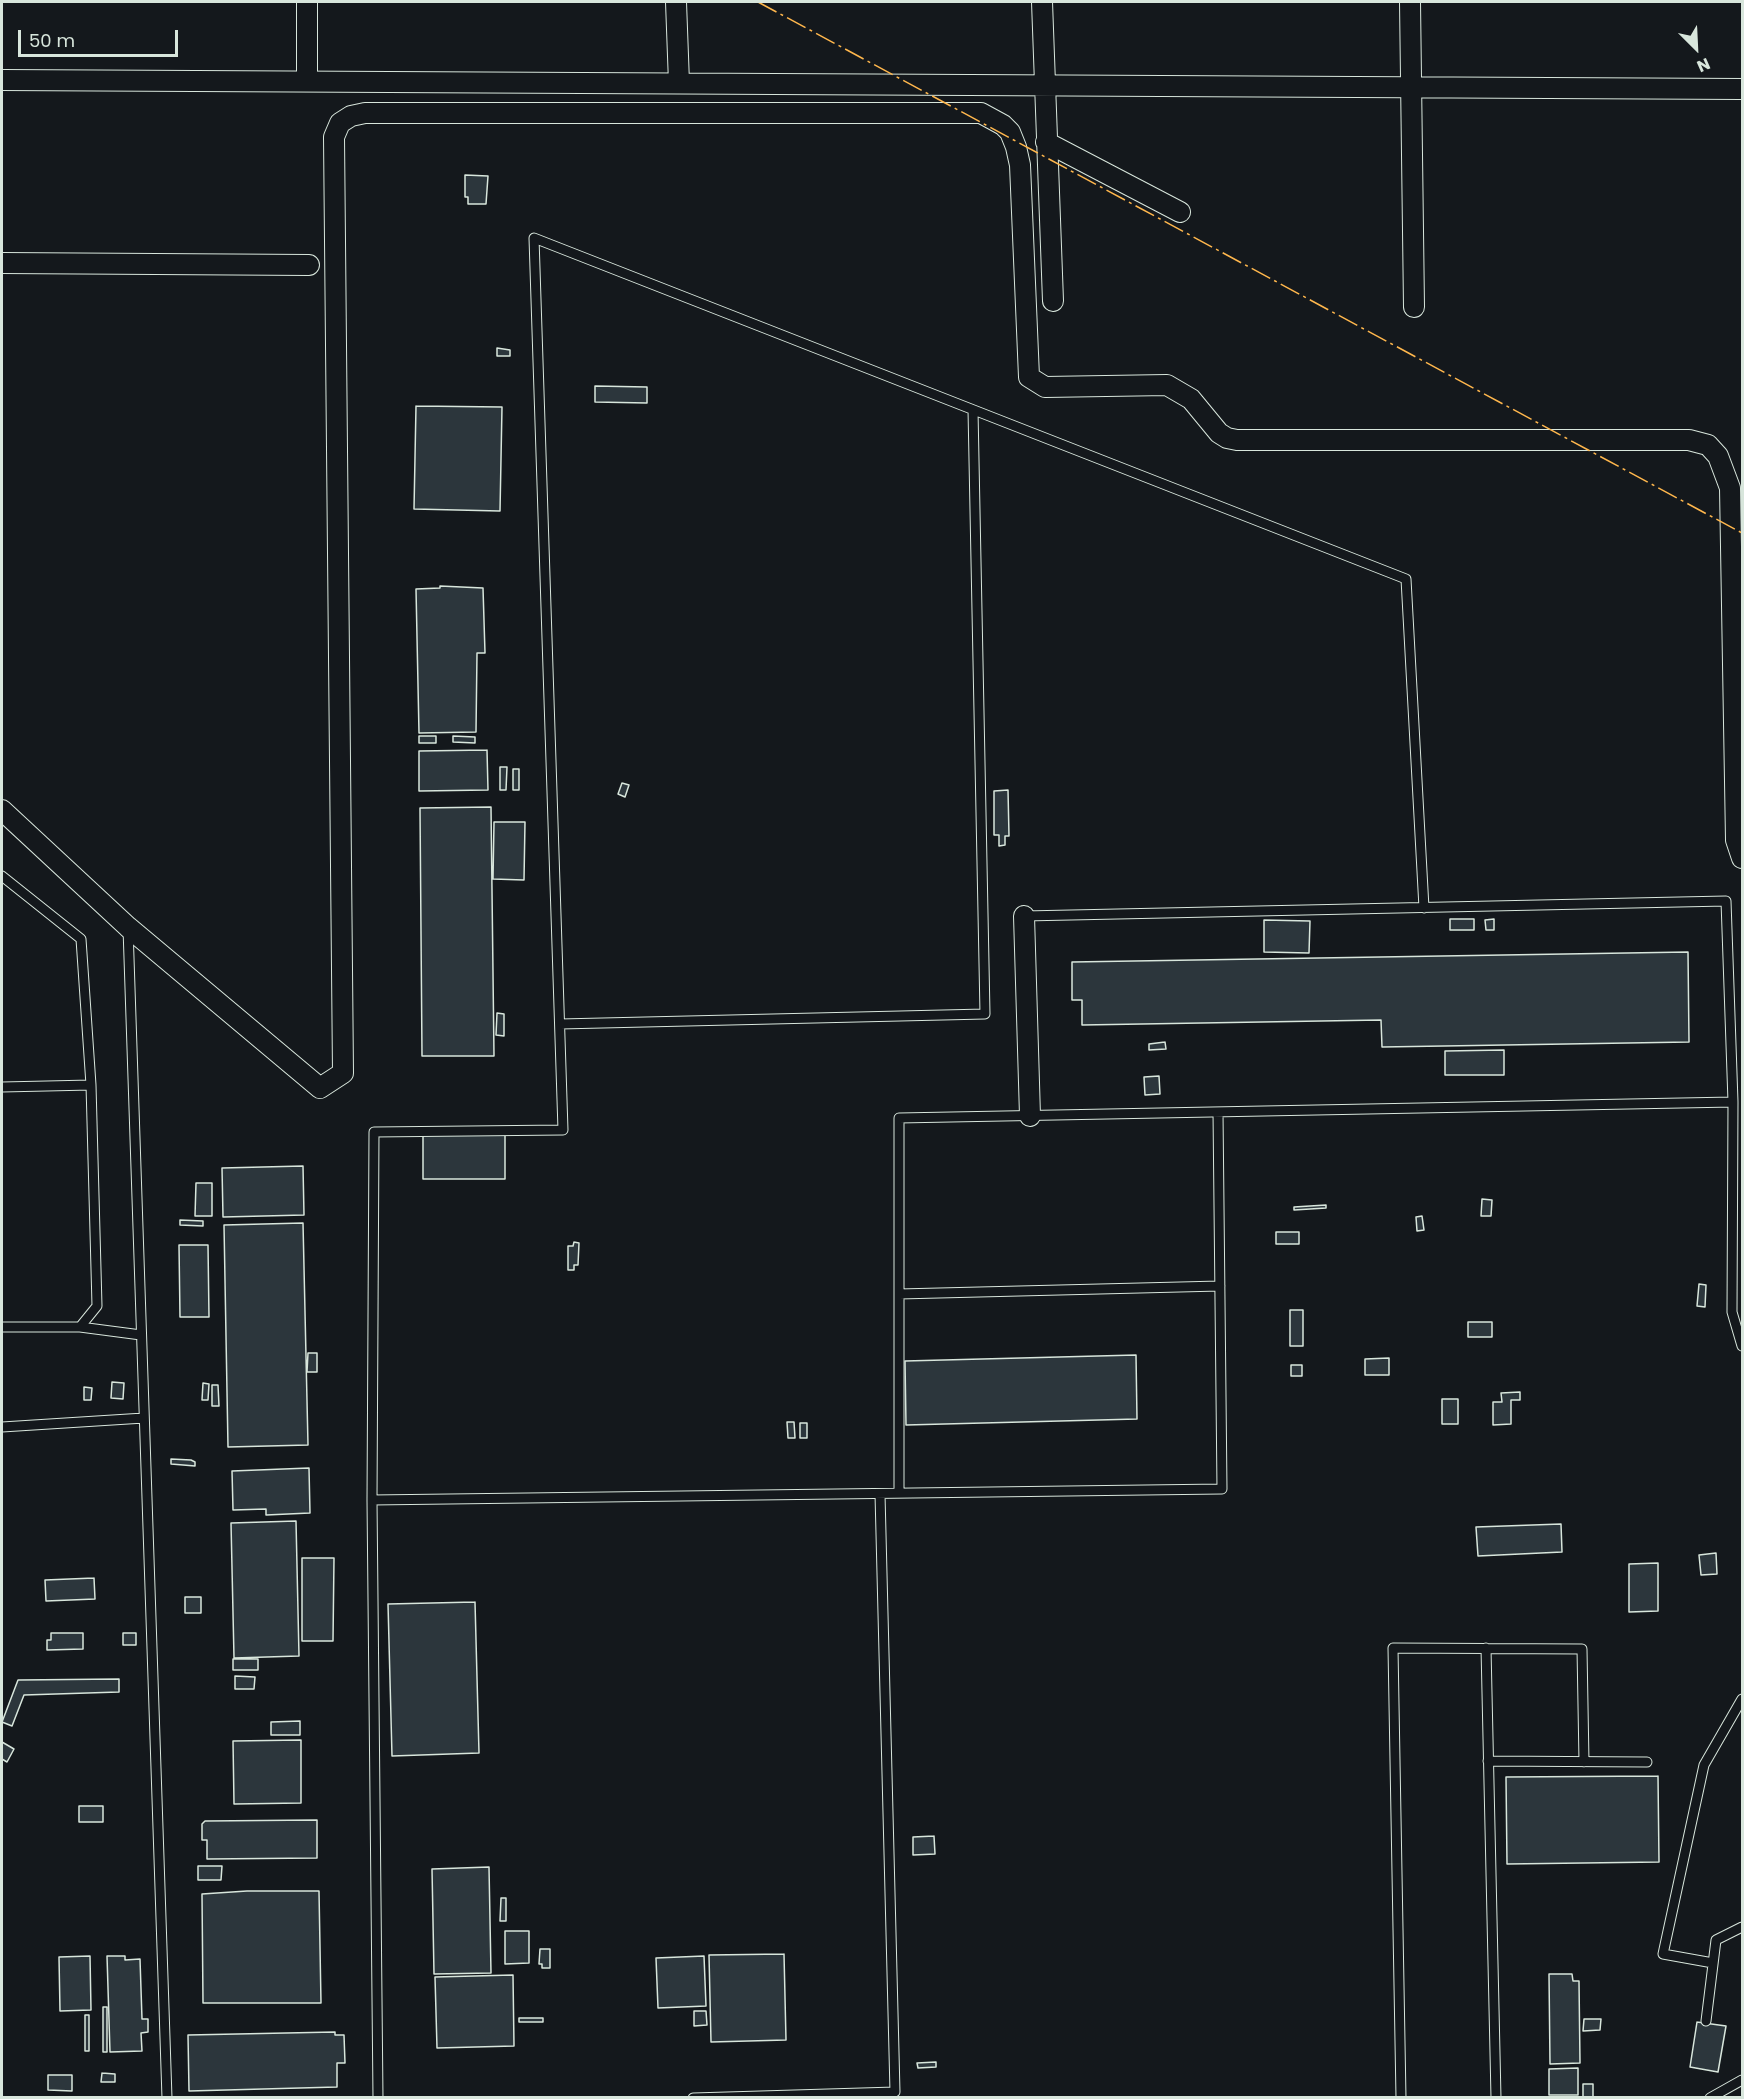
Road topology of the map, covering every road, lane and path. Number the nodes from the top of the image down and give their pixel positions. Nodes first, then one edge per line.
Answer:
1 (307, 2) edge
2 (676, 2) edge
3 (1042, 2) edge
4 (1410, 2) edge
5 (2, 80) edge
6 (307, 81) junction
7 (679, 83) junction
8 (1044, 85) junction
9 (1412, 87) junction
10 (1743, 88) edge
11 (1046, 141) junction
12 (1180, 212) dead end
13 (2, 263) edge
14 (309, 265) dead end
15 (1053, 301) dead end
16 (1414, 306) dead end
17 (973, 410) junction
18 (2, 810) edge
19 (1743, 858) edge
20 (2, 876) edge
21 (1424, 908) junction
22 (1024, 916) joint
23 (128, 927) junction
24 (560, 1024) junction
25 (91, 1085) junction
26 (2, 1087) edge
27 (1733, 1102) junction
28 (1218, 1112) junction
29 (1030, 1116) junction
30 (1220, 1286) junction
31 (899, 1294) junction
32 (2, 1327) edge
33 (80, 1327) junction
34 (141, 1335) junction
35 (1743, 1346) edge
36 (144, 1418) junction
37 (2, 1427) edge
38 (899, 1493) junction
39 (880, 1494) junction
40 (372, 1500) junction
41 (1486, 1647) junction
42 (1743, 1699) edge
43 (1488, 1761) junction
44 (1584, 1762) junction
45 (1647, 1762) dead end
46 (1743, 1927) edge
47 (1713, 1964) junction
48 (1706, 2021) dead end
49 (1743, 2080) edge
50 (167, 2097) edge
51 (378, 2097) edge
52 (693, 2097) edge
53 (1401, 2097) edge
54 (1496, 2097) edge
55 (1710, 2097) edge

1 - 6 street
2 - 7 street
3 - 8 street
4 - 9 street
5 - 6 street
6 - 7 street
7 - 8 street
8 - 9 street
8 - 11 street
9 - 10 street
9 - 16 street
11 - 12 street
11 - 15 street
13 - 14 street
17 - 21 lane
17 - 24 lane
17 - 24 lane
18 - 23 street
19 - 23 street
20 - 25 lane
21 - 22 lane
21 - 27 lane
22 - 29 street
23 - 34 lane
24 - 40 lane
25 - 26 lane
25 - 33 lane
27 - 28 lane
27 - 35 lane
28 - 29 lane
28 - 30 lane
29 - 31 lane
30 - 31 lane
30 - 38 lane
31 - 38 lane
32 - 33 lane
33 - 34 lane
34 - 36 lane
36 - 37 lane
36 - 50 lane
38 - 39 lane
39 - 40 lane
39 - 52 lane
40 - 51 lane
41 - 43 lane
41 - 44 lane
41 - 53 lane
42 - 47 lane
43 - 44 lane
43 - 54 lane
44 - 45 lane
46 - 47 lane
47 - 48 lane
49 - 55 lane

